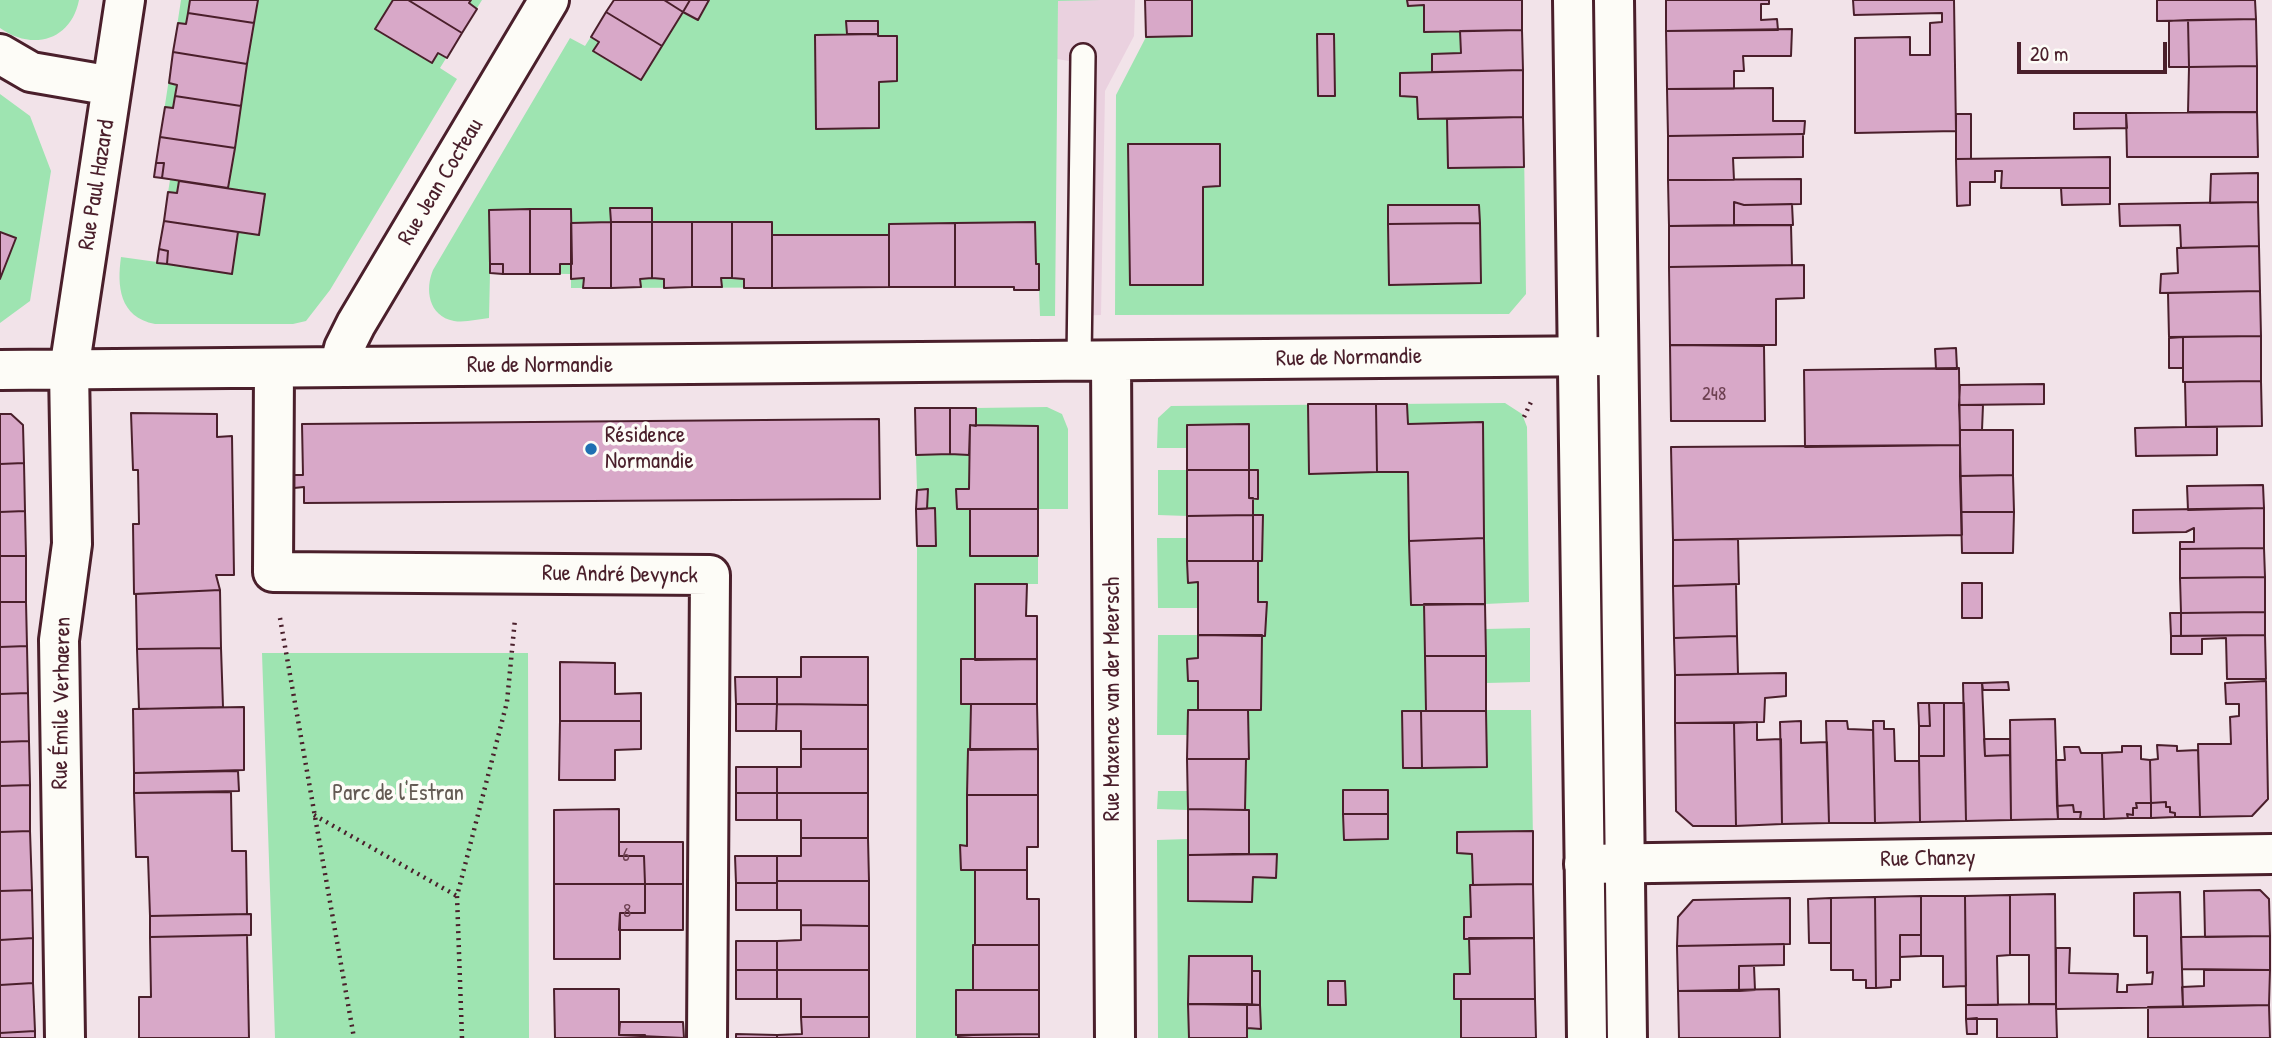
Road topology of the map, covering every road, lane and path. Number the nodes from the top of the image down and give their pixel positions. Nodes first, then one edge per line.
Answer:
1 (125, 0) edge
2 (550, 0) edge
3 (1573, 0) edge
4 (1614, 0) edge
5 (0, 54) edge
6 (1083, 56) dead end
7 (112, 86) junction
8 (1619, 356) junction
9 (1578, 357) junction
10 (1095, 361) junction
11 (339, 367) junction
12 (274, 368) junction
13 (0, 370) edge
14 (69, 370) junction
15 (273, 572) junction
16 (520, 574) junction
17 (314, 814) junction
18 (2272, 853) edge
19 (1625, 863) junction
20 (1584, 864) junction
21 (457, 896) junction
22 (65, 1038) edge
23 (354, 1038) edge
24 (462, 1038) edge
25 (706, 1038) edge
26 (1115, 1038) edge
27 (1587, 1038) edge
28 (1627, 1038) edge

1 - 7 street, Rue Paul Hazard
2 - 11 street, Rue Jean Cocteau
3 - 9 street
4 - 8 street
5 - 7 street
6 - 10 lane
7 - 14 street, Rue Paul Hazard
8 - 9 street, Rue de Normandie
8 - 19 street
9 - 10 street, Rue de Normandie
9 - 20 street
10 - 11 street, Rue de Normandie
10 - 26 street, Rue Maxence van der Meersch
11 - 12 street, Rue de Normandie
12 - 14 street, Rue de Normandie
12 - 15 street
13 - 14 street, Rue de Normandie
14 - 22 street, Rue Émile Verhaeren
15 - 16 street, Rue André Devynck
15 - 17 path
16 - 21 path
16 - 25 street, Rue André Devynck
17 - 21 path
17 - 23 path
18 - 19 street, Rue Chanzy
19 - 20 street, Rue Chanzy
19 - 28 street
20 - 27 street
21 - 24 path

